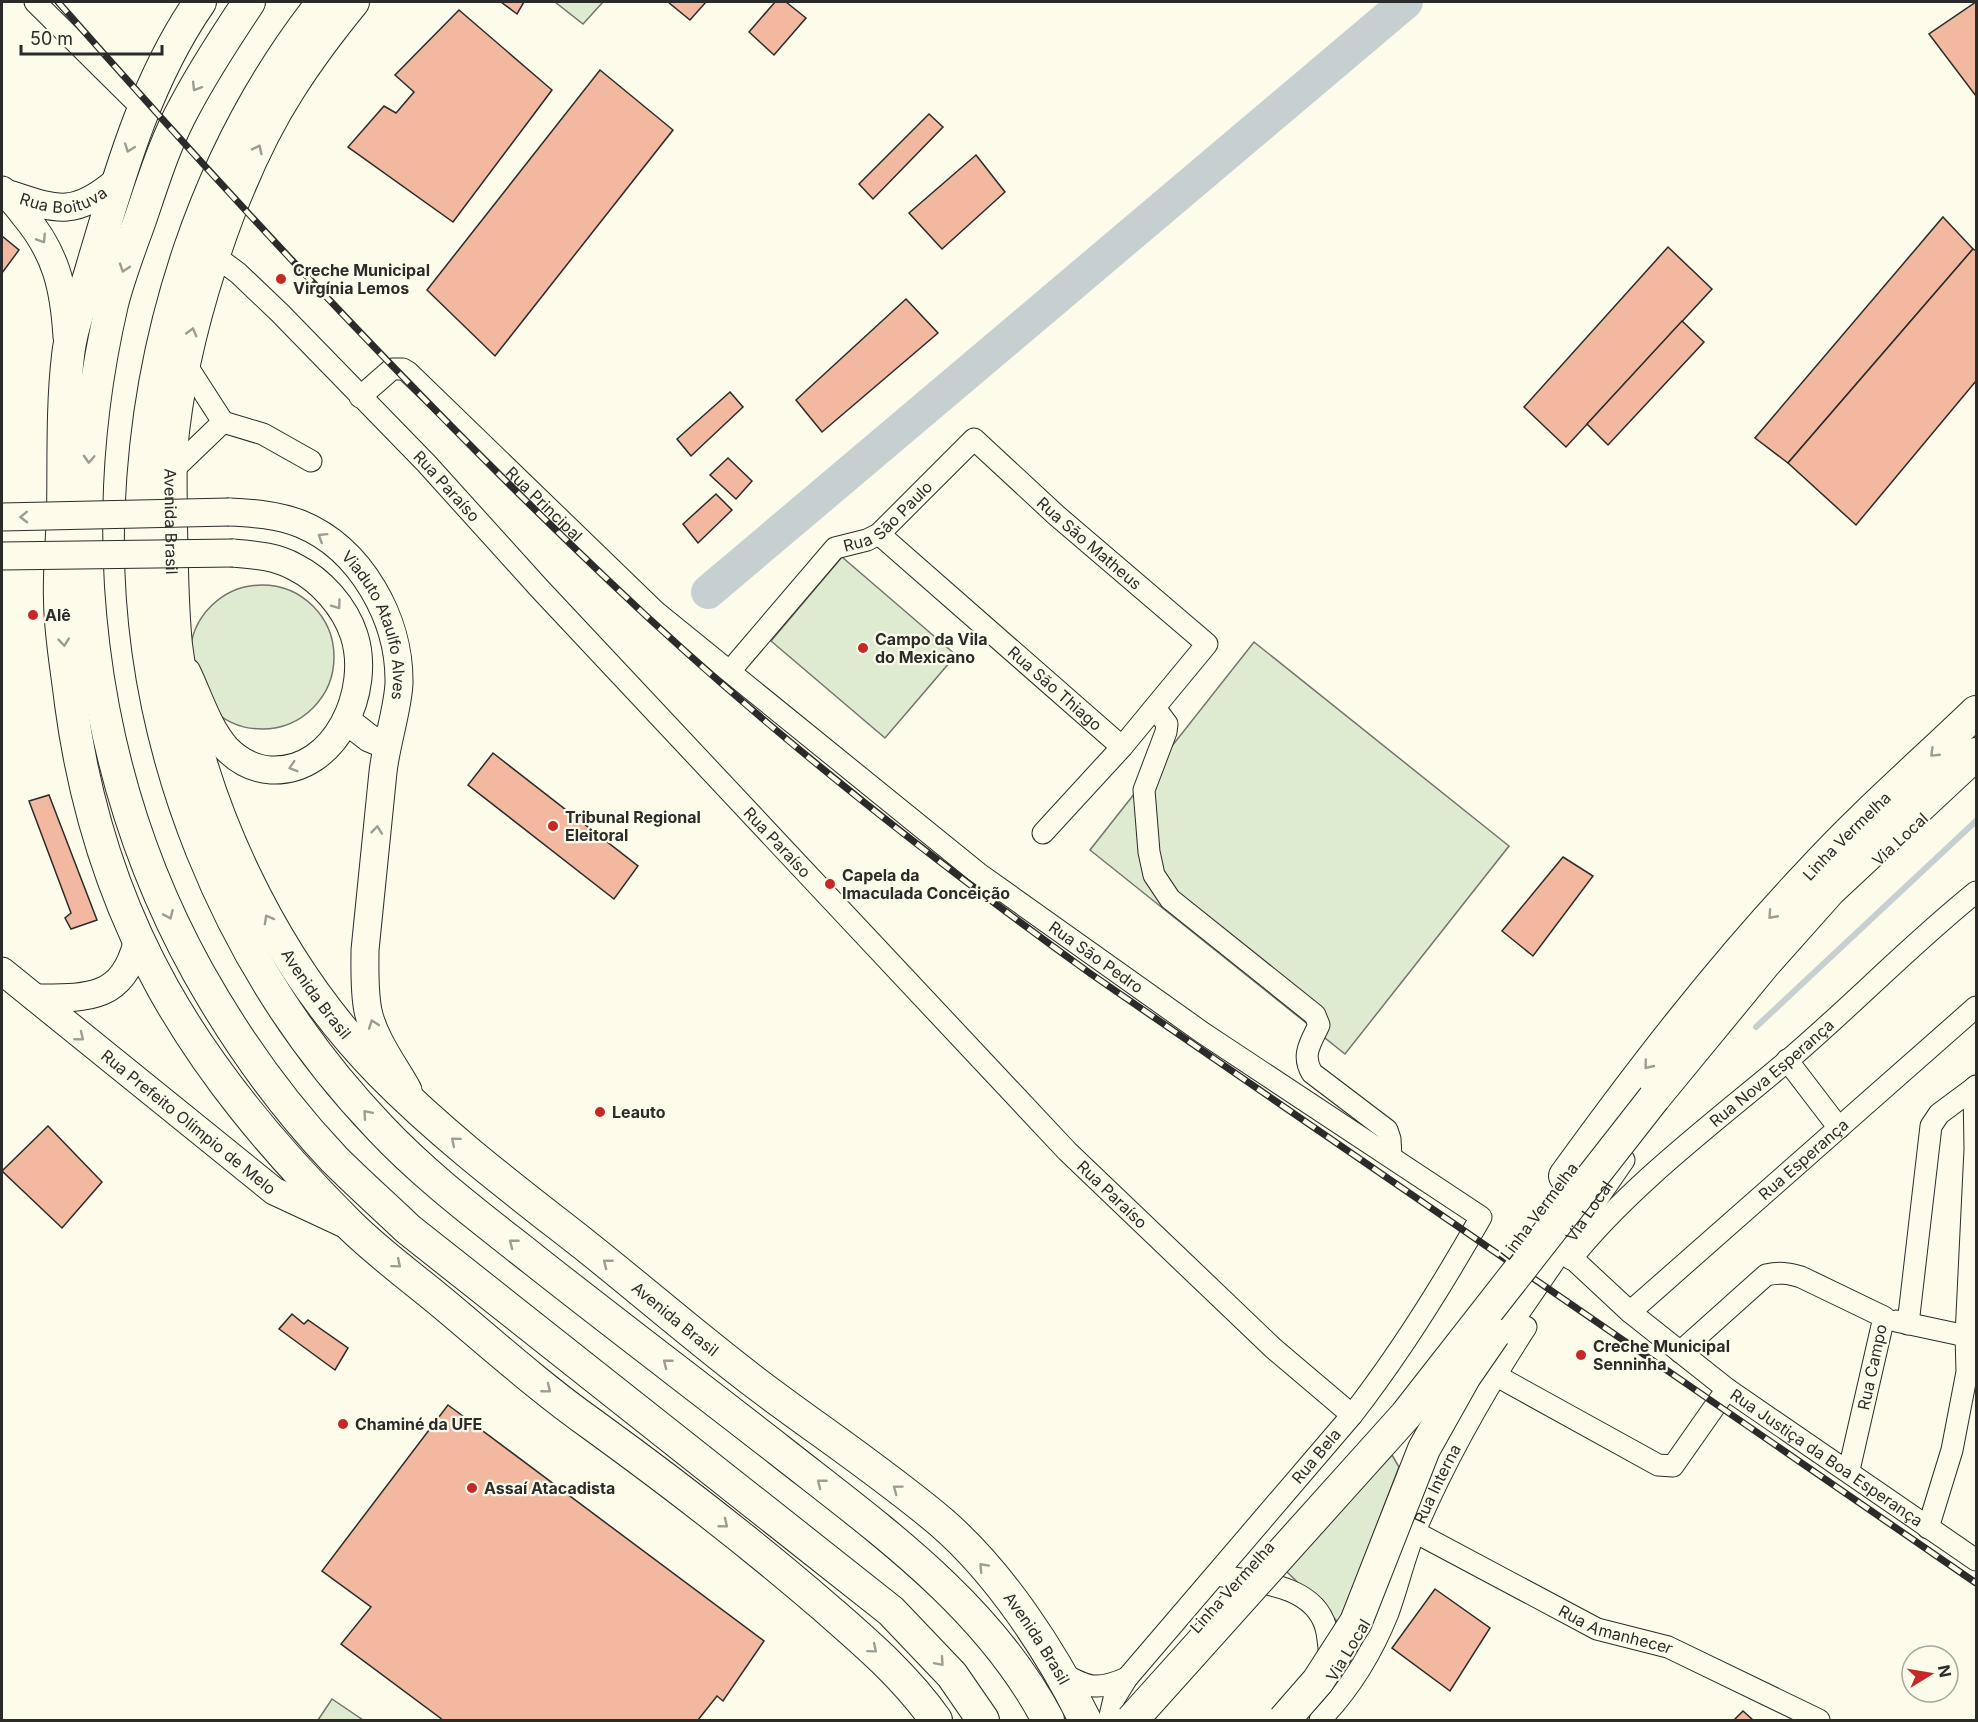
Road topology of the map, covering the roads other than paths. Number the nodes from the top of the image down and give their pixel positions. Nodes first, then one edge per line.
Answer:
1 (35, 2) edge
2 (200, 2) edge
3 (249, 2) edge
4 (323, 2) edge
5 (353, 2) edge
6 (143, 109) junction
7 (118, 180) junction
8 (4, 192) edge
9 (215, 256) junction
10 (68, 353) junction
11 (184, 363) junction
12 (360, 397) junction
13 (223, 422) junction
14 (974, 439) joint
15 (311, 461) dead end
16 (171, 472) junction
17 (2, 517) edge
18 (879, 534) junction
19 (2, 556) edge
20 (91, 628) junction
21 (176, 648) junction
22 (730, 671) junction
23 (1155, 708) junction
24 (1977, 712) edge
25 (346, 720) junction
26 (386, 745) junction
27 (1122, 747) junction
28 (1977, 754) edge
29 (1977, 768) edge
30 (1043, 833) dead end
31 (1977, 892) edge
32 (137, 942) junction
33 (2, 971) edge
34 (36, 998) junction
35 (1977, 1007) edge
36 (1787, 1060) junction
37 (1975, 1087) edge
38 (1654, 1098) junction
39 (421, 1112) junction
40 (1839, 1128) junction
41 (1391, 1157) junction
42 (342, 1216) junction
43 (1481, 1217) joint
44 (1572, 1258) junction
45 (1630, 1312) junction
46 (1884, 1317) junction
47 (1908, 1324) junction
48 (1966, 1336) junction
49 (1680, 1352) junction
50 (1495, 1375) junction
51 (750, 1379) junction
52 (1727, 1389) junction
53 (1352, 1415) junction
54 (1849, 1470) junction
55 (1928, 1528) junction
56 (1415, 1532) junction
57 (1977, 1560) edge
58 (1216, 1575) junction
59 (1000, 1648) junction
60 (1058, 1671) junction
61 (1333, 1677) junction
62 (1126, 1678) junction
63 (1340, 1699) junction
64 (936, 1720) edge
65 (983, 1720) edge
66 (1047, 1720) edge
67 (1085, 1720) edge
68 (1110, 1720) edge
69 (1132, 1720) edge
70 (1284, 1720) edge
71 (1299, 1720) edge
72 (1320, 1720) edge
73 (1819, 1720) edge

1 - 6 street
2 - 6 highway
3 -> 20 highway
59 -> 4 highway, Avenida Brasil
9 -> 5 highway, Avenida Brasil
6 -> 7 highway
7 - 8 main road, Rua Boituva
7 - 10 highway
8 -> 10 main road
11 -> 9 highway, Avenida Brasil
9 - 12 street, Rua Paraíso
10 -> 32 highway
11 - 13 street
11 - 16 highway, Avenida Brasil
12 - 22 street, Rua Principal
12 - 53 street, Rua Paraíso
13 - 15 street
13 - 16 street
14 - 18 street, Rua São Paulo
14 - 23 street, Rua São Matheus
16 - 21 highway, Avenida Brasil
26 -> 17 main road, Viaduto Ataulfo Alves, bridge
18 - 22 street, Rua São Paulo
18 - 27 street, Rua São Thiago
19 -> 25 main road, Viaduto Ataulfo Alves, bridge
20 - 42 highway
20 -> 65 highway
25 -> 21 main road, Viaduto Ataulfo Alves
39 -> 21 highway, Avenida Brasil
22 - 41 street, Rua São Pedro
23 - 27 street
23 - 41 street
24 -> 68 highway, Linha Vermelha
25 - 26 main road
39 -> 26 main road, Viaduto Ataulfo Alves
27 - 30 street
28 - 38 highway, Linha Vermelha
29 - 61 street, Via Local
31 - 36 street, Rua Nova Esperança
32 - 34 main road
32 - 42 highway
33 - 34 main road, Rua Prefeito Olímpio de Melo
34 -> 42 main road, Rua Prefeito Olímpio de Melo
35 - 40 street, Rua Esperança
36 - 40 street
36 - 44 street, Rua Nova Esperança
37 - 47 street
37 - 48 street
38 - 69 highway, Linha Vermelha, bridge
38 - 70 highway, bridge
51 -> 39 highway, Avenida Brasil
40 - 45 street, Rua Esperança
41 - 43 street, Rua São Pedro
42 -> 64 highway
43 - 53 street, Rua Bela
44 - 45 street, Rua Justiça da Boa Esperança
44 - 50 street, Rua Interna
45 - 49 street, Rua Justiça da Boa Esperança
46 - 47 street
46 - 49 street, Rua Campo
46 - 54 street, Rua Campo
47 - 48 street
48 - 55 street
49 - 52 street, Rua Justiça da Boa Esperança
50 - 52 street
50 - 56 street, Rua Interna
51 - 59 highway
60 -> 51 highway, Avenida Brasil
52 - 54 street, Rua Justiça da Boa Esperança
53 - 58 street, Rua Bela
54 - 55 street, Rua Justiça da Boa Esperança
55 - 57 street, Rua Justiça da Boa Esperança
56 - 63 street, Rua Interna
56 - 73 street, Rua Amanhecer
58 - 61 street
58 - 62 street, Rua Bela
59 - 66 highway, Avenida Brasil
60 - 62 street, Rua Bela
60 - 67 highway, Avenida Brasil
61 - 63 street
61 - 71 street, Via Local
62 - 68 street, Rua Bela
63 - 72 street, Rua Interna

